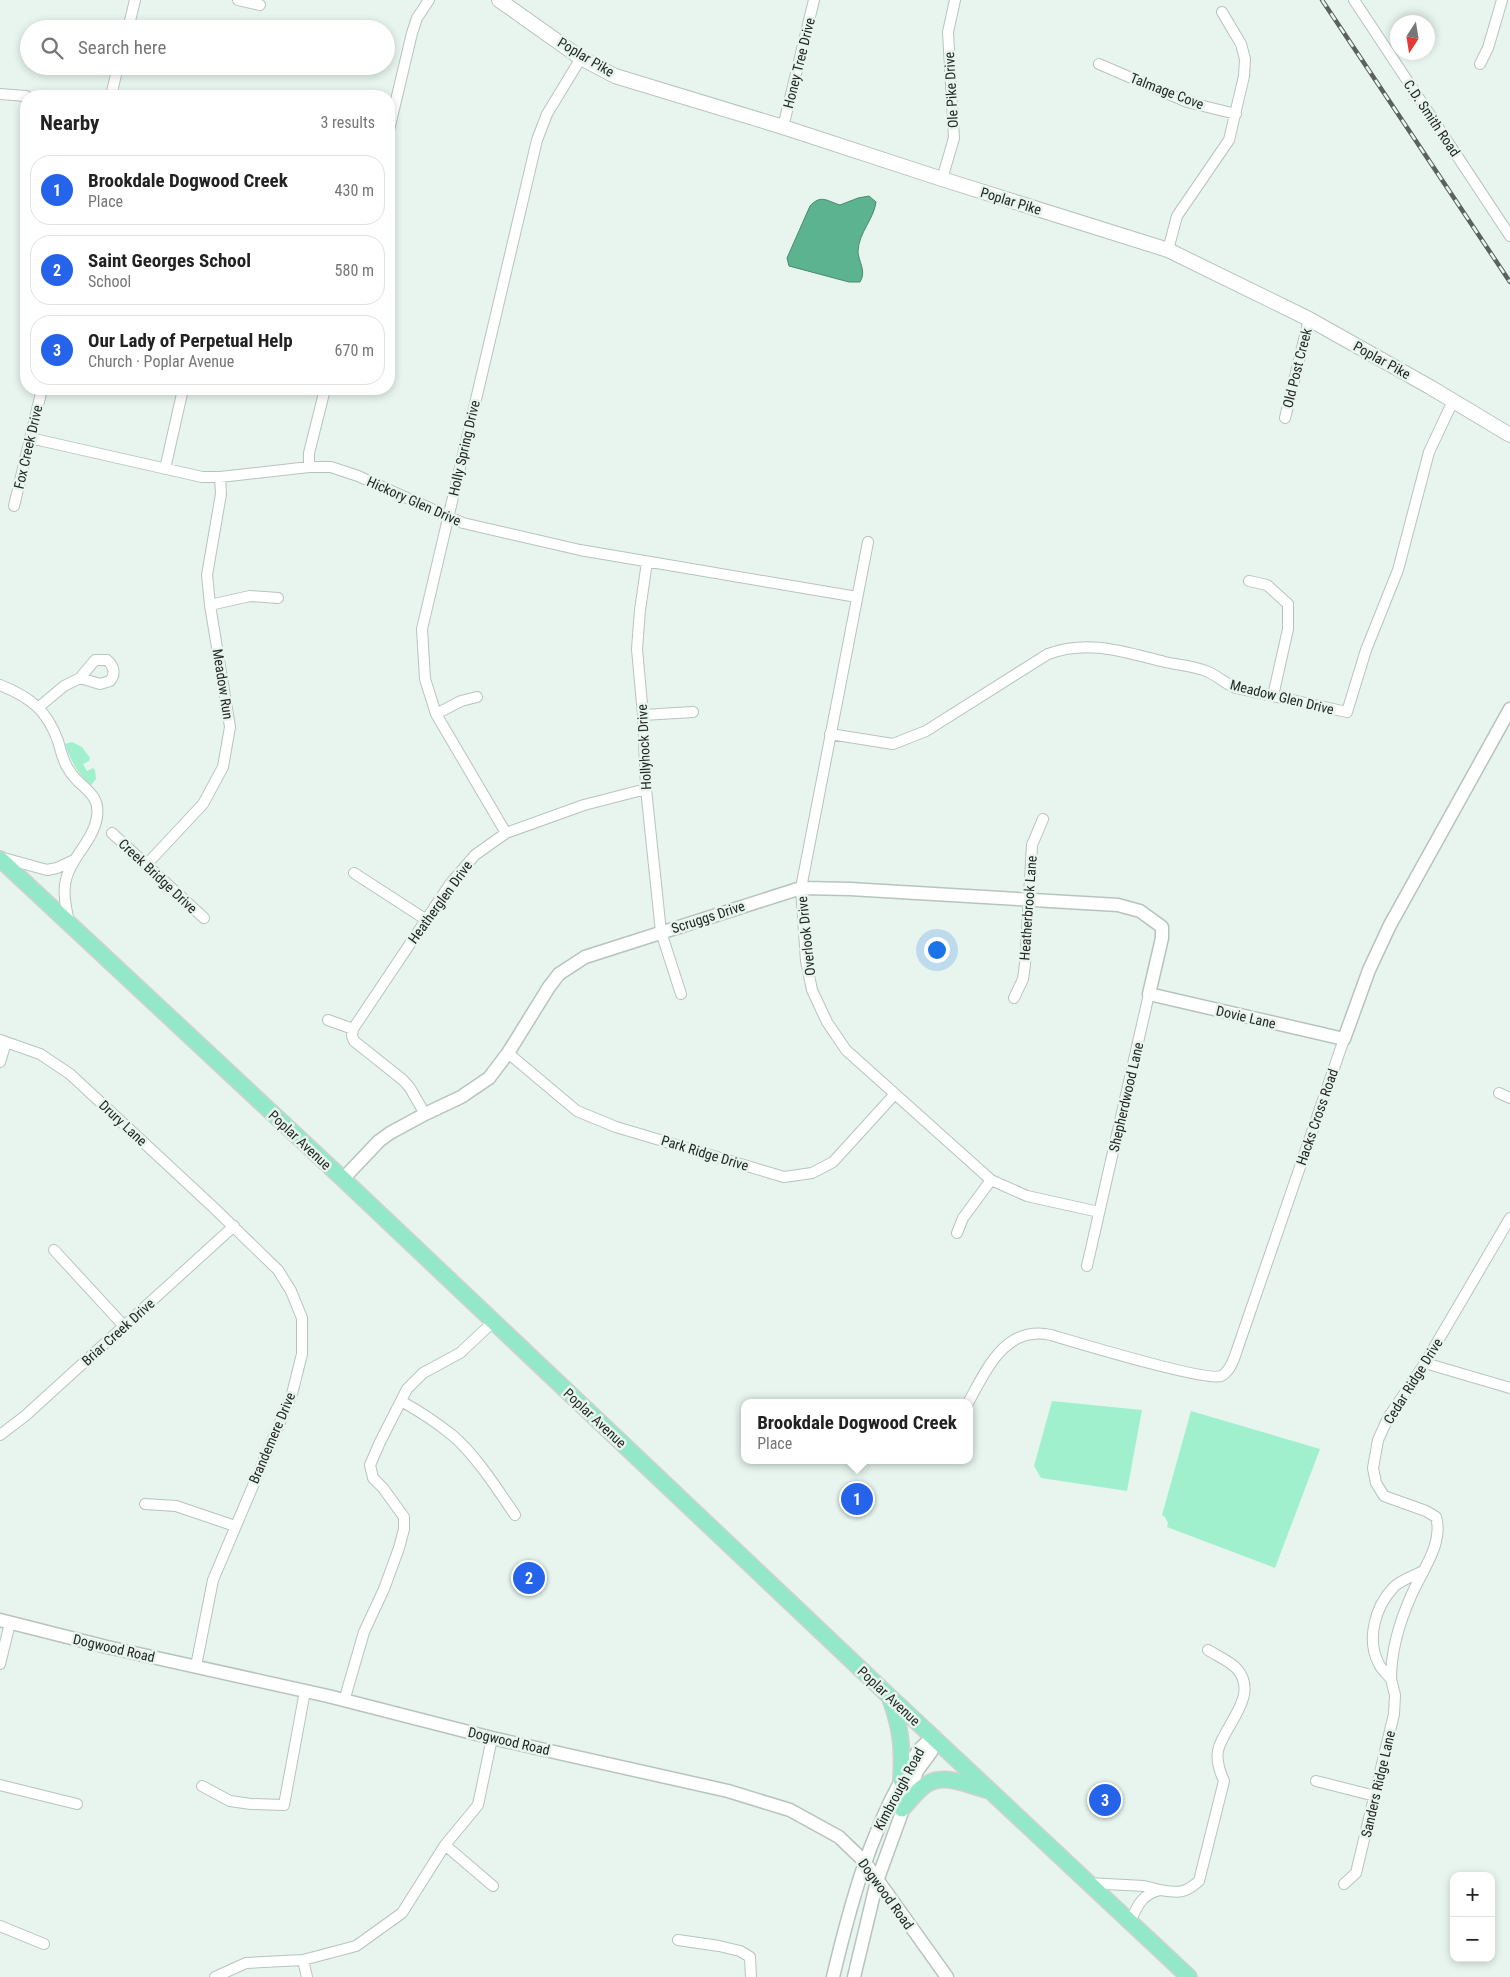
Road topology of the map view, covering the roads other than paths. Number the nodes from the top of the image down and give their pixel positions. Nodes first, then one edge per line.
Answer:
1 (135, 0) edge
2 (238, 0) edge
3 (429, 0) edge
4 (499, 0) edge
5 (814, 0) edge
6 (955, 0) edge
7 (1354, 0) edge
8 (1502, 0) edge
9 (260, 5) dead end
10 (1222, 12) dead end
11 (130, 20) edge
12 (581, 58) junction
13 (1099, 64) dead end
14 (1480, 64) dead end
15 (116, 75) edge
16 (112, 90) edge
17 (0, 94) edge
18 (20, 96) edge
19 (395, 105) edge
20 (1236, 114) junction
21 (783, 127) junction
22 (942, 179) junction
23 (1510, 236) edge
24 (1168, 250) junction
25 (1309, 319) junction
26 (41, 395) edge
27 (182, 395) edge
28 (324, 395) edge
29 (1453, 401) junction
30 (1284, 418) dead end
31 (1510, 435) edge
32 (30, 438) junction
33 (308, 467) junction
34 (165, 469) junction
35 (220, 477) junction
36 (14, 506) dead end
37 (448, 517) junction
38 (868, 542) dead end
39 (647, 562) junction
40 (1249, 581) dead end
41 (857, 597) junction
42 (278, 598) dead end
43 (210, 605) junction
44 (80, 678) dead end
45 (0, 685) edge
46 (1273, 696) junction
47 (478, 697) dead end
48 (39, 708) junction
49 (1510, 709) edge
50 (693, 712) dead end
51 (436, 714) junction
52 (643, 715) junction
53 (830, 734) junction
54 (646, 789) junction
55 (1043, 819) dead end
56 (112, 833) dead end
57 (506, 833) junction
58 (0, 858) edge
59 (74, 860) junction
60 (146, 865) junction
61 (354, 873) dead end
62 (801, 888) junction
63 (1028, 899) junction
64 (204, 918) dead end
65 (425, 919) junction
66 (69, 924) junction
67 (1162, 928) joint
68 (661, 932) junction
69 (681, 994) dead end
70 (1149, 994) junction
71 (1014, 998) dead end
72 (328, 1020) dead end
73 (353, 1029) junction
74 (1344, 1039) junction
75 (3, 1041) edge
76 (508, 1053) junction
77 (0, 1062) edge
78 (1499, 1093) dead end
79 (894, 1095) junction
80 (1510, 1098) edge
81 (425, 1114) junction
82 (343, 1179) junction
83 (990, 1180) junction
84 (1099, 1212) junction
85 (1510, 1218) edge
86 (234, 1226) junction
87 (958, 1233) dead end
88 (54, 1250) dead end
89 (1087, 1266) dead end
90 (493, 1322) junction
91 (124, 1326) junction
92 (1425, 1363) junction
93 (1510, 1388) edge
94 (970, 1399) edge
95 (401, 1401) junction
96 (0, 1435) edge
97 (145, 1504) dead end
98 (515, 1514) dead end
99 (235, 1526) junction
100 (1432, 1553) joint
101 (1423, 1571) junction
102 (5, 1621) edge
103 (1208, 1650) dead end
104 (0, 1664) edge
105 (196, 1666) junction
106 (1391, 1679) junction
107 (305, 1691) junction
108 (889, 1696) junction
109 (344, 1701) junction
110 (935, 1737) junction
111 (492, 1738) junction
112 (901, 1780) junction
113 (1316, 1781) dead end
114 (0, 1786) edge
115 (202, 1786) dead end
116 (990, 1791) junction
117 (1375, 1796) junction
118 (76, 1804) dead end
119 (902, 1809) junction
120 (445, 1845) junction
121 (864, 1861) junction
122 (876, 1881) junction
123 (1088, 1883) junction
124 (1344, 1884) dead end
125 (493, 1886) dead end
126 (1160, 1890) junction
127 (1130, 1922) junction
128 (0, 1926) edge
129 (678, 1940) dead end
130 (44, 1944) dead end
131 (303, 1960) junction
132 (215, 1977) edge
133 (307, 1977) edge
134 (751, 1977) edge
135 (833, 1977) edge
136 (854, 1977) edge
137 (946, 1977) edge
138 (1189, 1977) edge

1 - 11 street
2 - 9 street
3 - 19 street
4 - 12 main road, Poplar Pike
5 - 21 street, Honey Tree Drive
6 - 22 street, Ole Pike Drive
7 - 23 street, C.D. Smith Road
8 - 14 street
10 - 20 street
12 - 21 main road, Poplar Pike
12 - 37 street, Holly Spring Drive
13 - 20 street, Talmage Cove
15 - 16 street
17 - 18 street
20 - 24 street
21 - 22 main road, Poplar Pike
22 - 24 main road, Poplar Pike
24 - 25 main road, Poplar Pike
25 - 29 main road, Poplar Pike
25 - 30 street, Old Post Creek
26 - 32 street, Fox Creek Drive
27 - 34 street
28 - 33 street
29 - 31 main road, Poplar Pike
29 - 46 street, Meadow Glen Drive
32 - 34 street, Hickory Glen Drive
32 - 36 street, Fox Creek Drive
33 - 35 street, Hickory Glen Drive
33 - 37 street, Hickory Glen Drive
34 - 35 street, Hickory Glen Drive
35 - 43 street, Meadow Run
37 - 39 street, Hickory Glen Drive
37 - 51 street, Holly Spring Drive
38 - 41 street, Overlook Drive
39 - 41 street, Hickory Glen Drive
39 - 52 street, Hollyhock Drive
40 - 46 street
41 - 53 street, Overlook Drive
42 - 43 street
43 - 60 street, Meadow Run
44 - 48 street
45 - 48 street
46 - 53 street, Meadow Glen Drive
47 - 51 street
48 - 59 street
49 - 74 street, Hacks Cross Road
50 - 52 street
51 - 57 street, Holly Spring Drive
52 - 54 street, Hollyhock Drive
53 - 62 street, Overlook Drive
54 - 57 street, Heatherglen Drive
54 - 68 street, Hollyhock Drive
55 - 63 street, Heatherbrook Lane
56 - 60 street, Creek Bridge Drive
57 - 65 street, Heatherglen Drive
58 - 59 street
58 - 66 main road, Poplar Avenue
59 - 66 street
60 - 64 street, Creek Bridge Drive
61 - 65 street
62 - 63 street, Scruggs Drive
62 - 68 street, Scruggs Drive
62 - 79 street, Overlook Drive
63 - 67 street, Scruggs Drive
63 - 71 street, Heatherbrook Lane
65 - 73 street, Heatherglen Drive
66 - 82 main road, Poplar Avenue
67 - 70 street, Shepherdwood Lane
68 - 69 street, Hollyhock Drive
68 - 76 street, Scruggs Drive
70 - 74 street, Dovie Lane
70 - 84 street, Shepherdwood Lane
72 - 73 street
73 - 81 street
74 - 94 street, Hacks Cross Road
75 - 77 street
75 - 86 street, Drury Lane
76 - 79 street, Park Ridge Drive
76 - 81 street, Scruggs Drive
78 - 80 street
79 - 83 street, Overlook Drive
81 - 82 street, Scruggs Drive
82 - 90 main road, Poplar Avenue
83 - 84 street, Overlook Drive
83 - 87 street
84 - 89 street, Shepherdwood Lane
85 - 92 street, Cedar Ridge Drive
86 - 91 street, Briar Creek Drive
86 - 99 street, Brandemere Drive
88 - 91 street
90 - 95 street
90 - 108 main road, Poplar Avenue
91 - 96 street, Briar Creek Drive
92 - 93 street
92 - 100 street, Cedar Ridge Drive
95 - 98 street
95 - 109 street
97 - 99 street
99 - 105 street, Brandemere Drive
100 - 101 street, Sanders Ridge Lane
101 - 106 street, Sanders Ridge Lane
101 - 106 street, Sanders Ridge Lane
102 - 104 street
102 - 105 street, Dogwood Road
103 - 126 street
105 - 107 street, Dogwood Road
106 - 117 street, Sanders Ridge Lane
107 - 109 street, Dogwood Road
107 - 115 street
108 - 110 main road, Poplar Avenue
108 - 112 main road
109 - 111 street, Dogwood Road
110 - 112 street, Kimbrough Road
110 - 116 main road, Poplar Avenue
110 - 119 street, Kimbrough Road
111 - 120 street
111 - 121 street, Dogwood Road
112 - 121 street, Kimbrough Road
113 - 117 street
114 - 118 street
116 - 119 main road
116 - 123 main road, Poplar Avenue
117 - 124 street, Sanders Ridge Lane
119 - 122 street, Kimbrough Road
120 - 125 street
120 - 131 street
121 - 122 street, Dogwood Road
121 - 135 street, Kimbrough Road
122 - 136 street, Kimbrough Road
122 - 137 street, Dogwood Road
123 - 126 street
123 - 127 main road, Poplar Avenue
126 - 127 street
127 - 138 main road, Poplar Avenue
128 - 130 street
129 - 134 street
131 - 132 street
131 - 133 street

